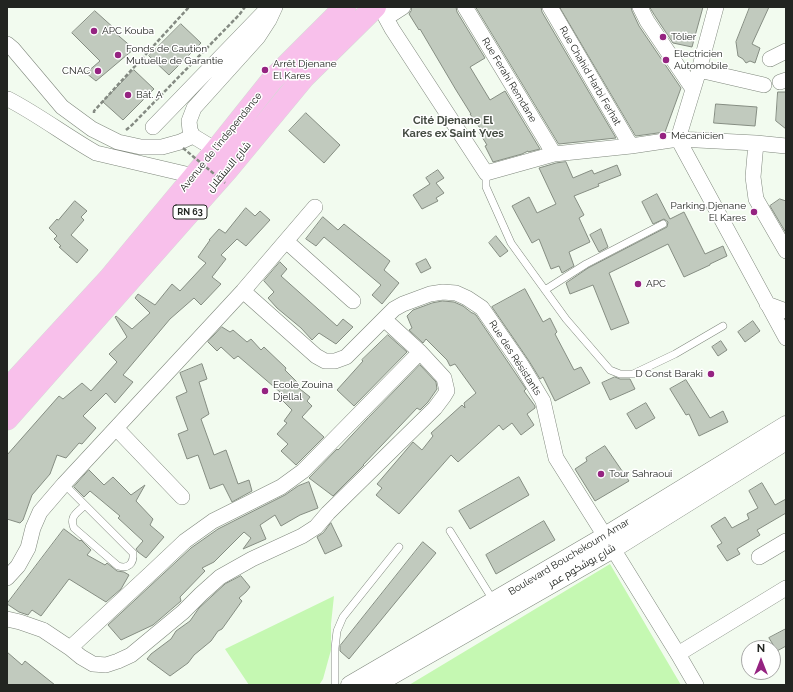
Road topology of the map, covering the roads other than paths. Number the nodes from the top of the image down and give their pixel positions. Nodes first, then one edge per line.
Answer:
1 (269, 7) edge
2 (274, 7) edge
3 (345, 7) edge
4 (403, 7) edge
5 (465, 7) edge
6 (550, 7) edge
7 (640, 7) edge
8 (716, 7) edge
9 (381, 11) edge
10 (7, 44) edge
11 (786, 51) edge
12 (770, 59) dead end
13 (699, 70) junction
14 (764, 85) dead end
15 (693, 89) junction
16 (7, 99) edge
17 (153, 127) dead end
18 (678, 139) junction
19 (188, 142) junction
20 (756, 143) junction
21 (631, 146) junction
22 (786, 146) edge
23 (216, 150) junction
24 (554, 154) junction
25 (486, 173) junction
26 (194, 176) junction
27 (315, 207) dead end
28 (663, 224) dead end
29 (286, 241) junction
30 (786, 251) edge
31 (545, 290) junction
32 (243, 291) junction
33 (353, 301) dead end
34 (767, 304) junction
35 (786, 311) edge
36 (384, 319) junction
37 (723, 326) dead end
38 (786, 338) edge
39 (420, 352) junction
40 (7, 390) edge
41 (7, 419) edge
42 (786, 425) edge
43 (116, 428) junction
44 (786, 441) edge
45 (64, 484) junction
46 (182, 497) dead end
47 (85, 505) junction
48 (450, 531) dead end
49 (786, 541) edge
50 (609, 542) junction
51 (399, 548) dead end
52 (759, 557) dead end
53 (7, 578) edge
54 (786, 588) edge
55 (494, 602) junction
56 (7, 619) edge
57 (70, 648) junction
58 (678, 654) junction
59 (334, 685) edge
60 (350, 685) edge
61 (375, 685) edge
62 (696, 685) edge

1 - 17 street
2 - 19 street
3 - 23 main road, Avenue de l'independance / RN 63
4 - 9 street
5 - 24 street, Rue Ferahi Remdane
6 - 21 street, Rue Chahid Harbi Ferhat
7 - 15 street
8 - 13 street
9 - 25 street
9 - 41 main road, شارع الاستقلال / RN 63
10 - 19 street
11 - 12 street
13 - 14 street
13 - 15 street
15 - 18 street
16 - 26 street
18 - 20 street
18 - 21 street
18 - 34 street
19 - 23 street
20 - 22 street
20 - 30 street
21 - 24 street
23 - 26 main road, Avenue de l'independance / RN 63
24 - 25 street
25 - 31 lane
26 - 40 main road, Avenue de l'independance / RN 63
27 - 29 street
28 - 31 lane
29 - 32 street
29 - 33 street
31 - 37 lane
32 - 36 street, Rue des Résistants
32 - 43 street
34 - 35 street
34 - 38 street
36 - 39 street
36 - 50 street, Rue des Résistants
39 - 57 street
39 - 57 street
42 - 50 street, Boulevard Bouchekoum Amar
43 - 45 street
43 - 46 street
44 - 50 street, شارع بوشكوم عمر
45 - 47 lane
45 - 53 street
47 - 47 lane
48 - 55 lane
49 - 52 street
50 - 55 street, Boulevard Bouchekoum Amar
50 - 58 street, Rue des Résistants
50 - 61 street, شارع بوشكوم عمر
51 - 59 lane
54 - 58 street
55 - 60 street, Boulevard Bouchekoum Amar
56 - 57 street
58 - 62 street, Rue des Résistants

